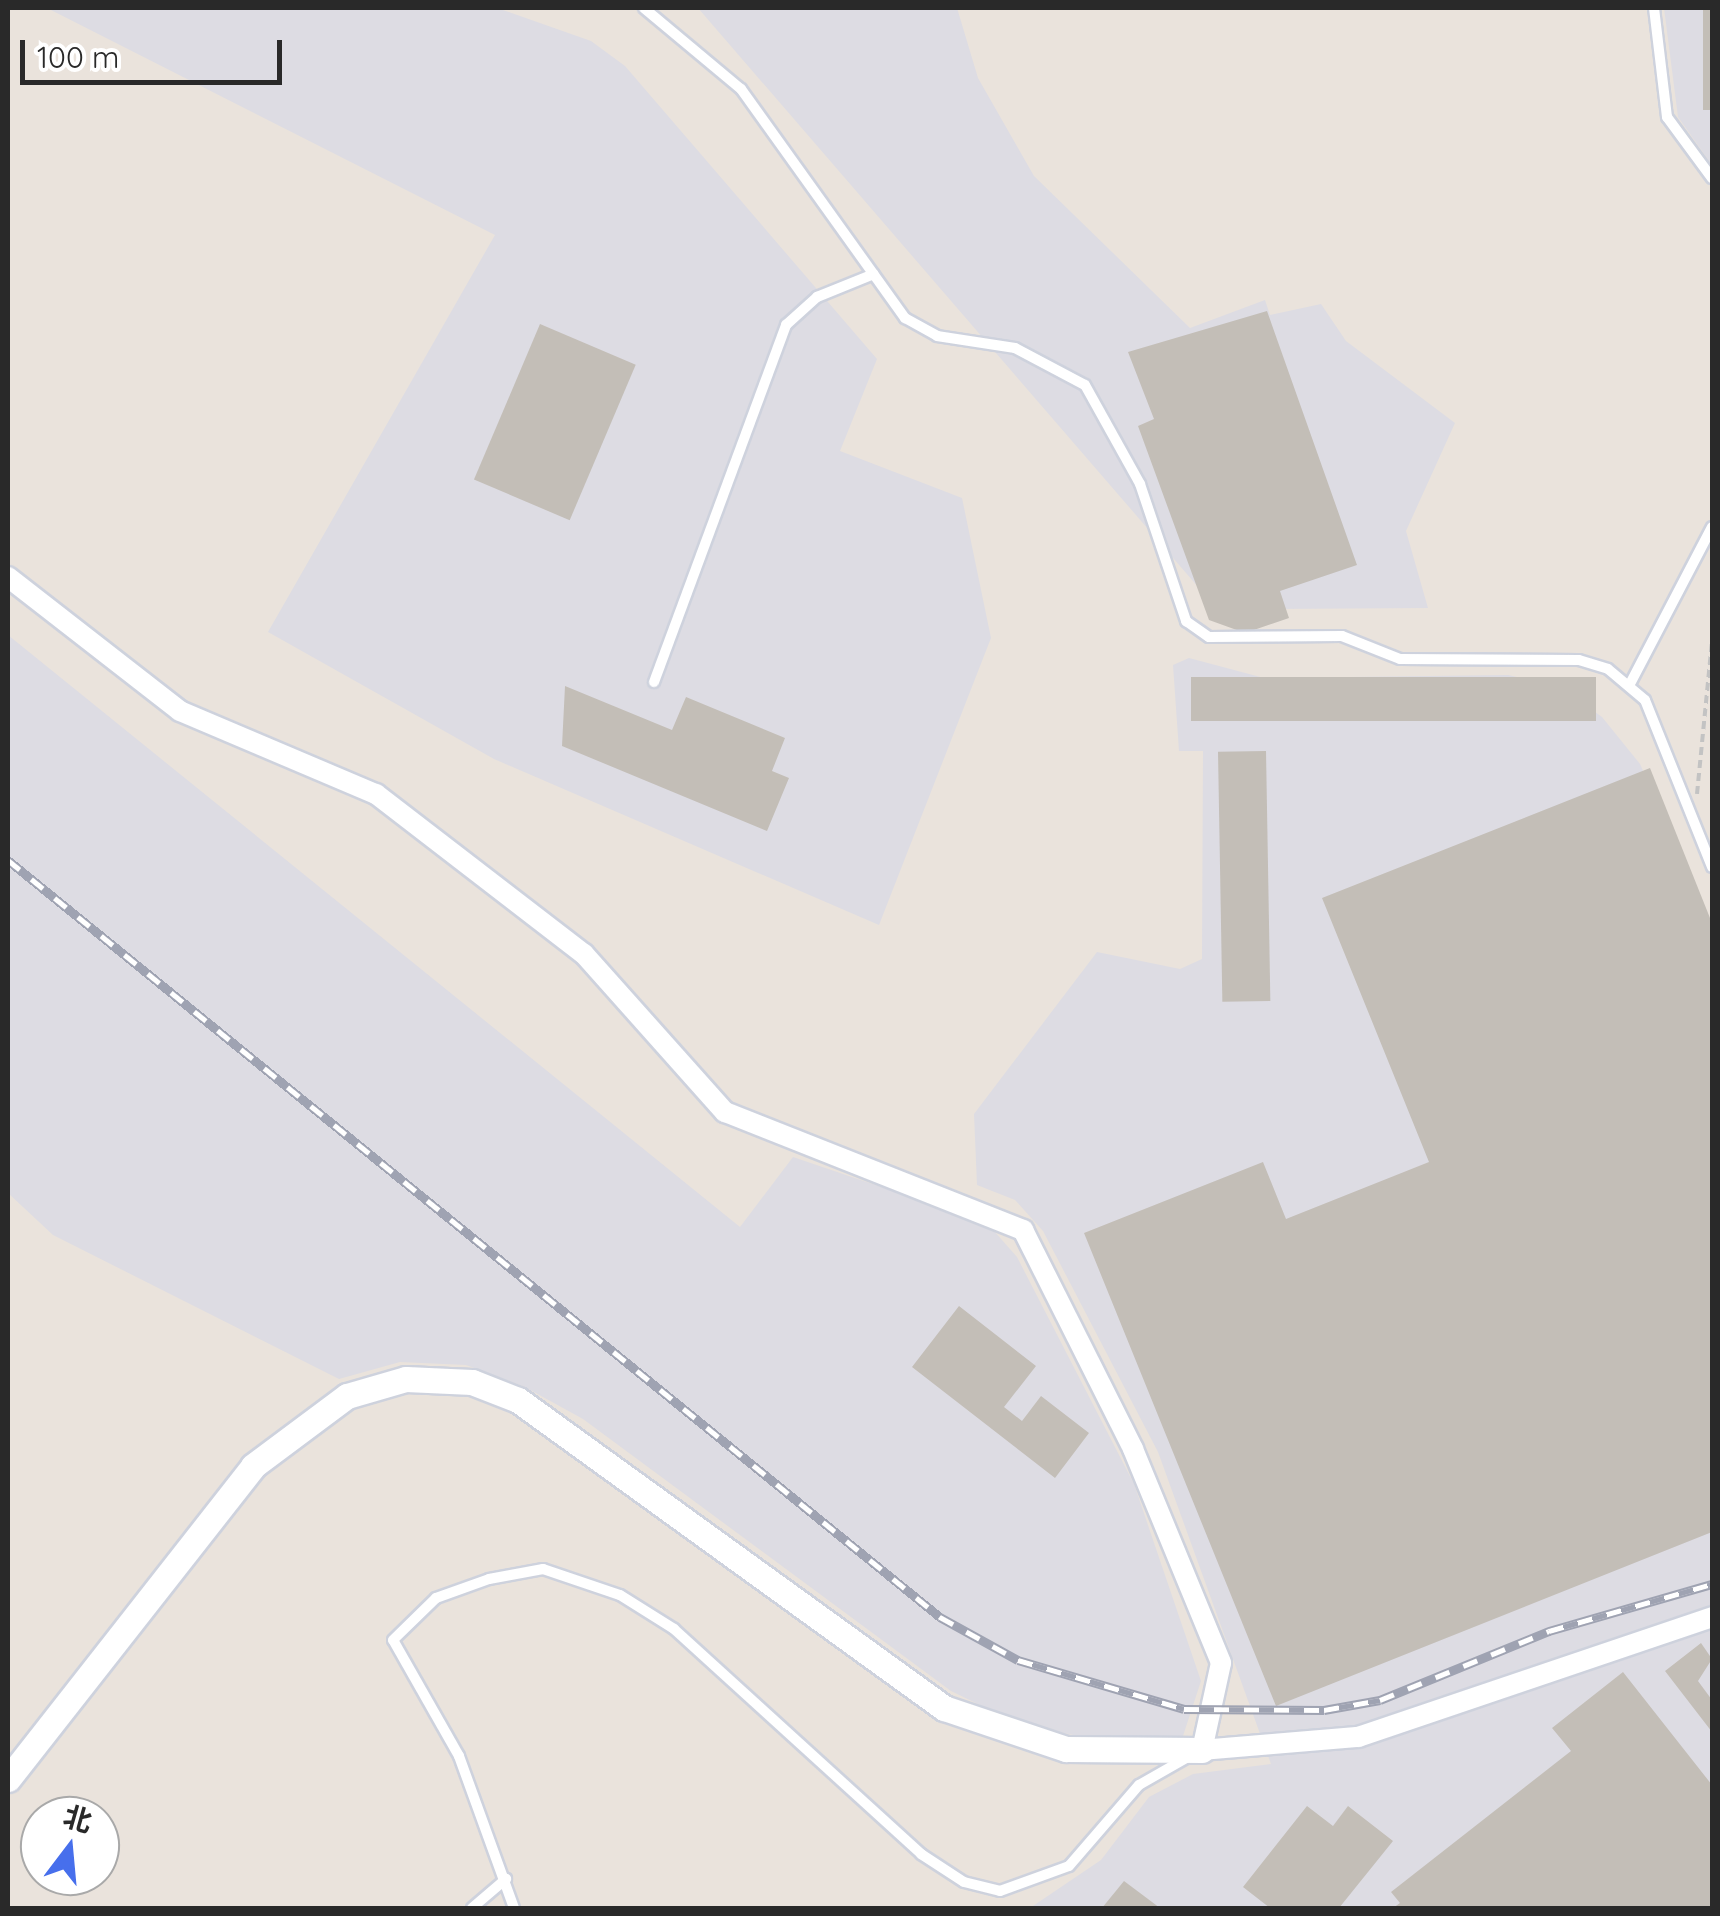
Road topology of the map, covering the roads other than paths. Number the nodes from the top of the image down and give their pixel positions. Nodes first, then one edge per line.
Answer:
1 (644, 8) edge
2 (1654, 8) edge
3 (1712, 178) edge
4 (874, 274) junction
5 (1712, 527) edge
6 (8, 577) edge
7 (654, 682) dead end
8 (1632, 682) junction
9 (1712, 867) edge
10 (1712, 1617) edge
11 (1202, 1750) junction
12 (8, 1779) edge
13 (506, 1880) junction
14 (472, 1908) edge
15 (514, 1908) edge

1 - 4 lane
2 - 3 lane
4 - 7 lane
4 - 8 lane
5 - 8 lane
6 - 11 street
8 - 9 lane
10 - 11 street
11 - 12 street
11 - 13 lane
13 - 14 lane
13 - 15 lane

